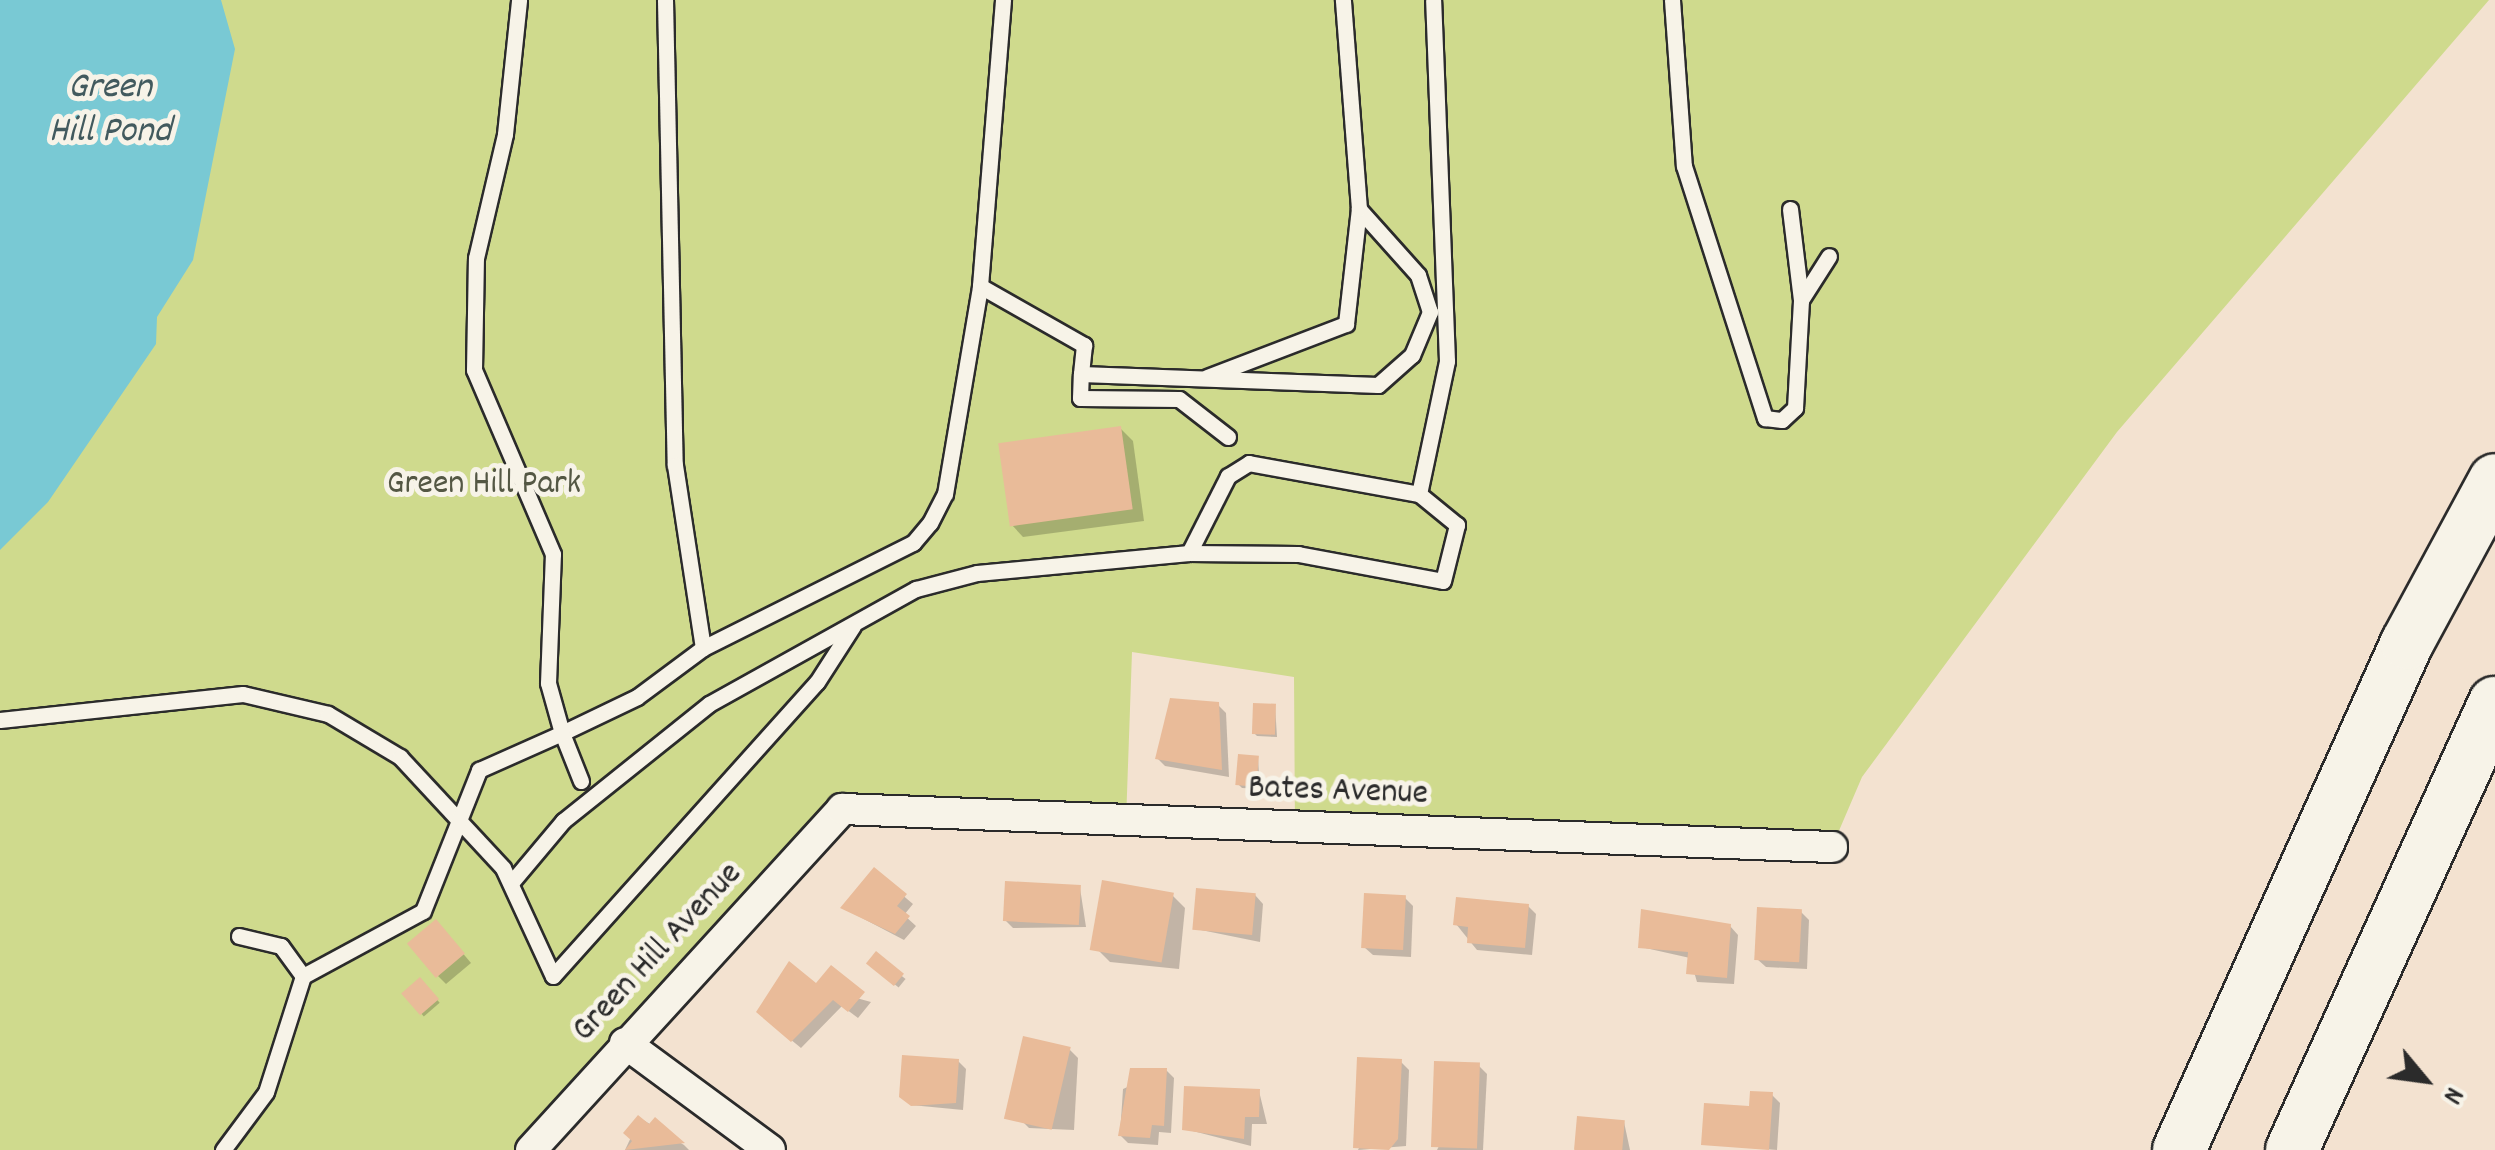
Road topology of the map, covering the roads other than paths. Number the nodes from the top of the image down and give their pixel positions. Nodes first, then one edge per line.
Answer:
1 (519, 0) edge
2 (664, 0) edge
3 (1003, 0) edge
4 (1343, 0) edge
5 (1434, 0) edge
6 (1672, 0) edge
7 (1790, 209) dead end
8 (1359, 210) junction
9 (1829, 256) dead end
10 (980, 286) junction
11 (1800, 300) junction
12 (1080, 374) junction
13 (1206, 377) junction
14 (1228, 437) dead end
15 (2495, 480) edge
16 (1419, 494) junction
17 (1189, 553) junction
18 (855, 623) junction
19 (703, 648) junction
20 (2495, 703) edge
21 (0, 720) edge
22 (562, 733) junction
23 (2478, 756) edge
24 (581, 781) dead end
25 (842, 809) joint
26 (459, 817) junction
27 (1832, 847) dead end
28 (510, 883) junction
29 (240, 936) dead end
30 (303, 976) junction
31 (625, 1043) junction
32 (223, 1150) edge
33 (532, 1150) edge
34 (770, 1150) edge
35 (2179, 1150) edge
36 (2292, 1150) edge

1 - 22 lane
2 - 19 lane
3 - 10 lane
4 - 8 lane
5 - 16 lane
6 - 11 lane
7 - 11 lane
8 - 13 lane
8 - 13 lane
9 - 11 lane
10 - 12 lane
10 - 19 lane
12 - 13 lane
12 - 14 lane
15 - 35 highway
16 - 17 lane
16 - 17 lane
17 - 18 lane
18 - 28 lane
18 - 28 lane
19 - 22 lane
20 - 23 highway
21 - 26 lane
22 - 24 lane
22 - 26 lane
23 - 36 highway
25 - 27 street, Bates Avenue
25 - 31 street, Green Hill Avenue
26 - 28 lane
26 - 30 lane
29 - 30 lane
30 - 32 lane
31 - 33 street, Green Hill Avenue
31 - 34 street

